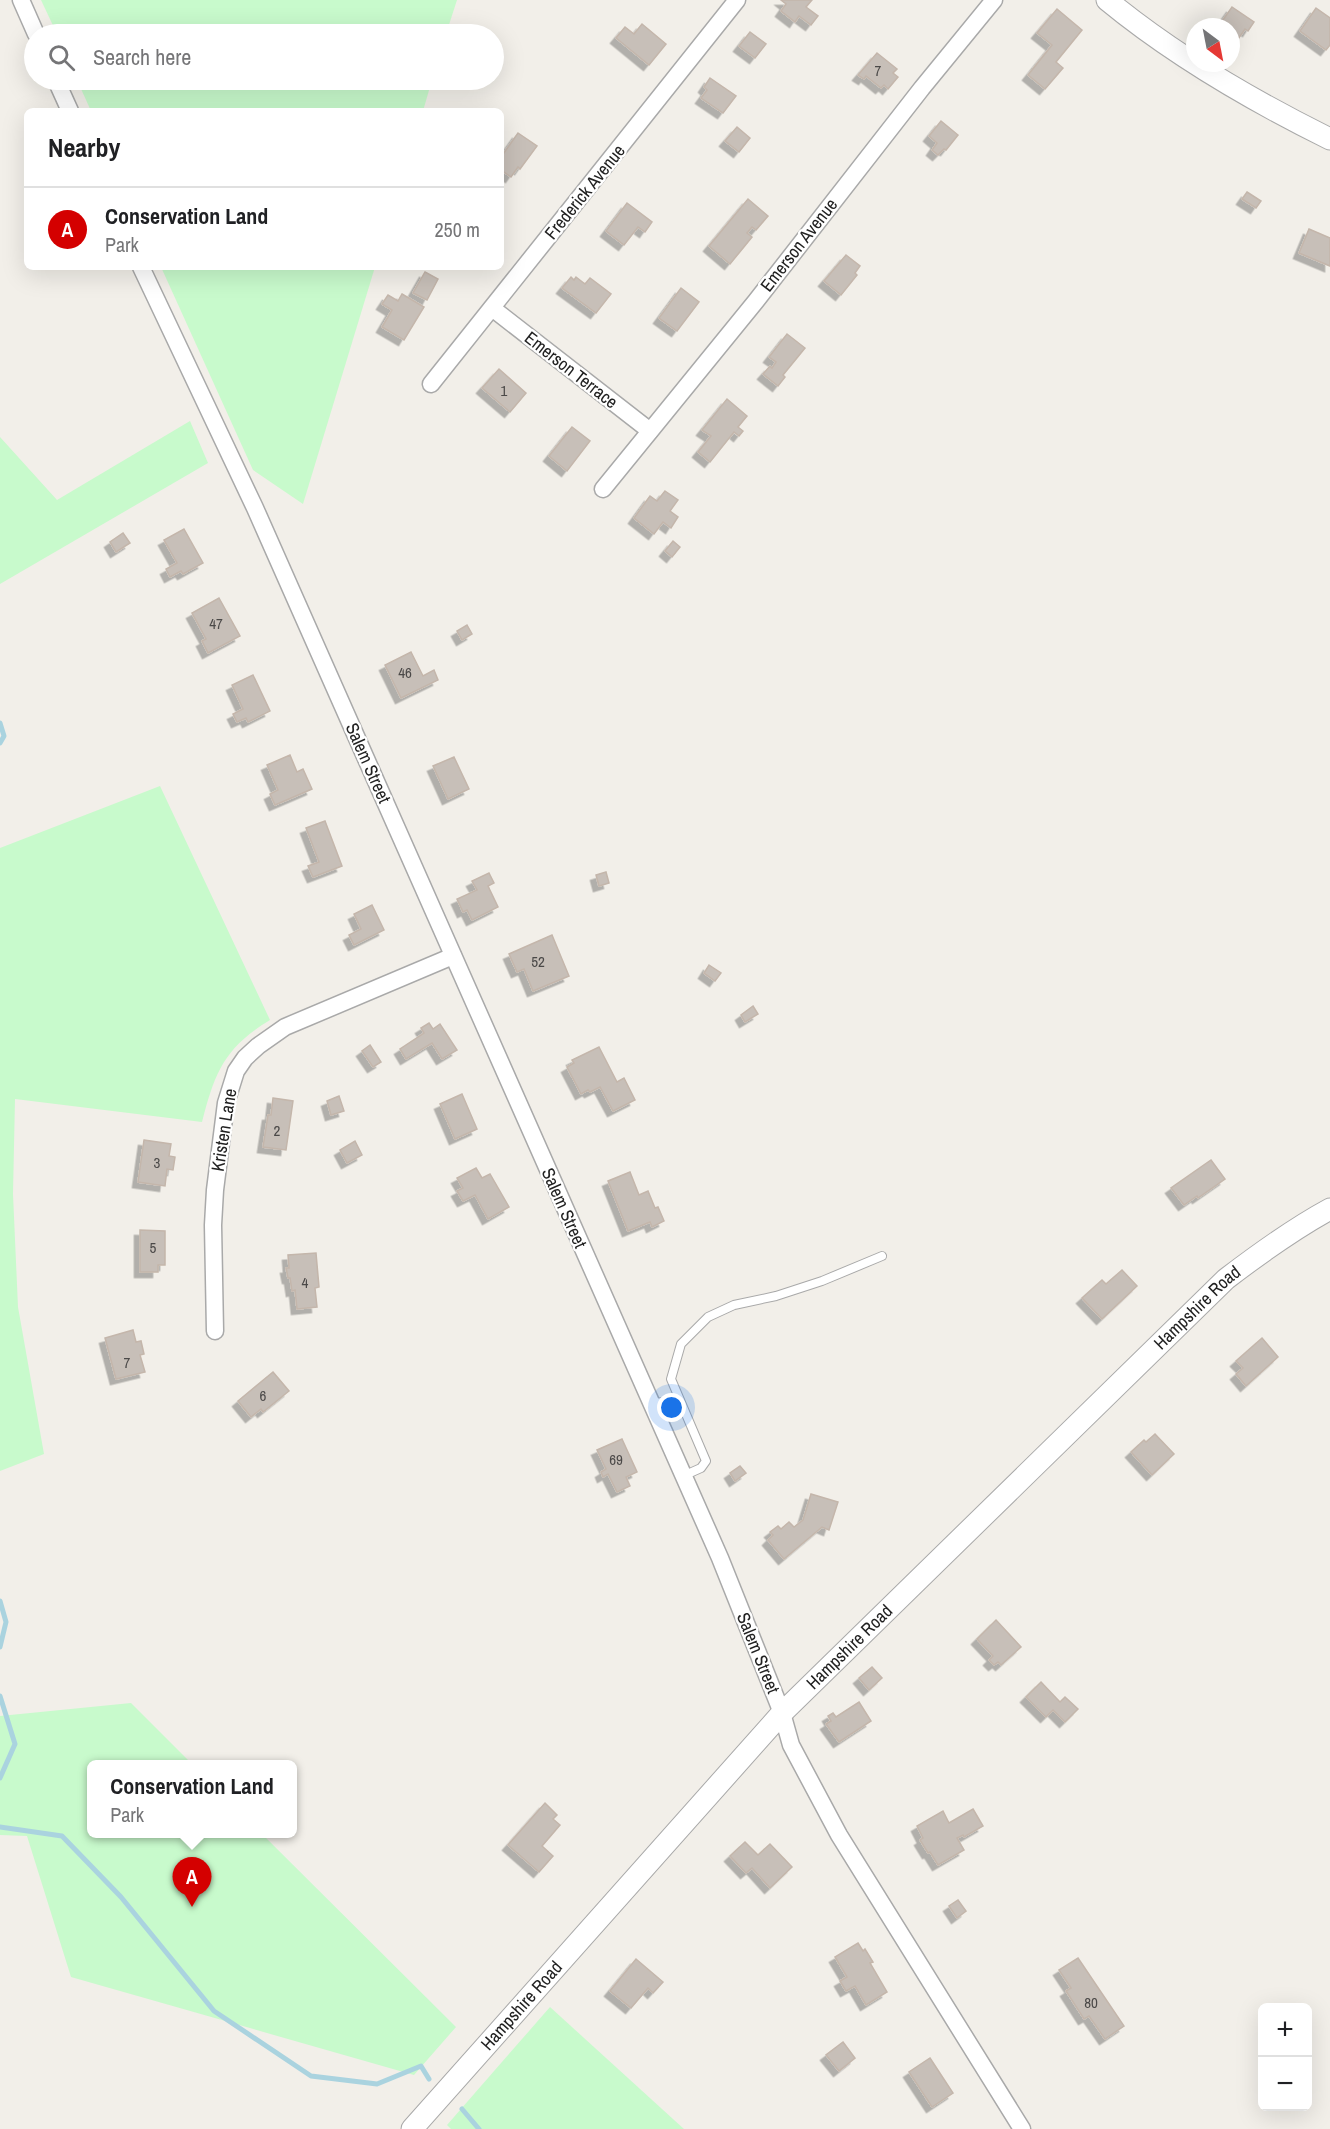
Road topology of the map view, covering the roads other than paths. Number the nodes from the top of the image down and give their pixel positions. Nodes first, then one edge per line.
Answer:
1 (21, 0) edge
2 (737, 0) edge
3 (994, 0) edge
4 (1107, 0) edge
5 (32, 24) edge
6 (61, 90) edge
7 (69, 108) edge
8 (1330, 139) edge
9 (142, 270) edge
10 (492, 309) junction
11 (431, 384) dead end
12 (649, 432) junction
13 (603, 489) dead end
14 (453, 956) junction
15 (1330, 1209) edge
16 (882, 1256) dead end
17 (215, 1331) dead end
18 (680, 1401) junction
19 (650, 1403) junction
20 (683, 1476) junction
21 (782, 1713) junction
22 (412, 2129) edge
23 (1022, 2129) edge

1 - 5 street
2 - 10 street, Frederick Avenue
3 - 12 street, Emerson Avenue
4 - 8 street
6 - 7 street
9 - 14 street, Salem Street
10 - 11 street, Frederick Avenue
10 - 12 street, Emerson Terrace
12 - 13 street, Emerson Avenue
14 - 17 street, Kristen Lane
14 - 19 street, Salem Street
15 - 21 street, Hampshire Road
16 - 18 lane
18 - 19 lane
18 - 20 lane
19 - 20 street, Salem Street
20 - 21 street, Salem Street
21 - 22 street, Hampshire Road
21 - 23 street, Salem Street

